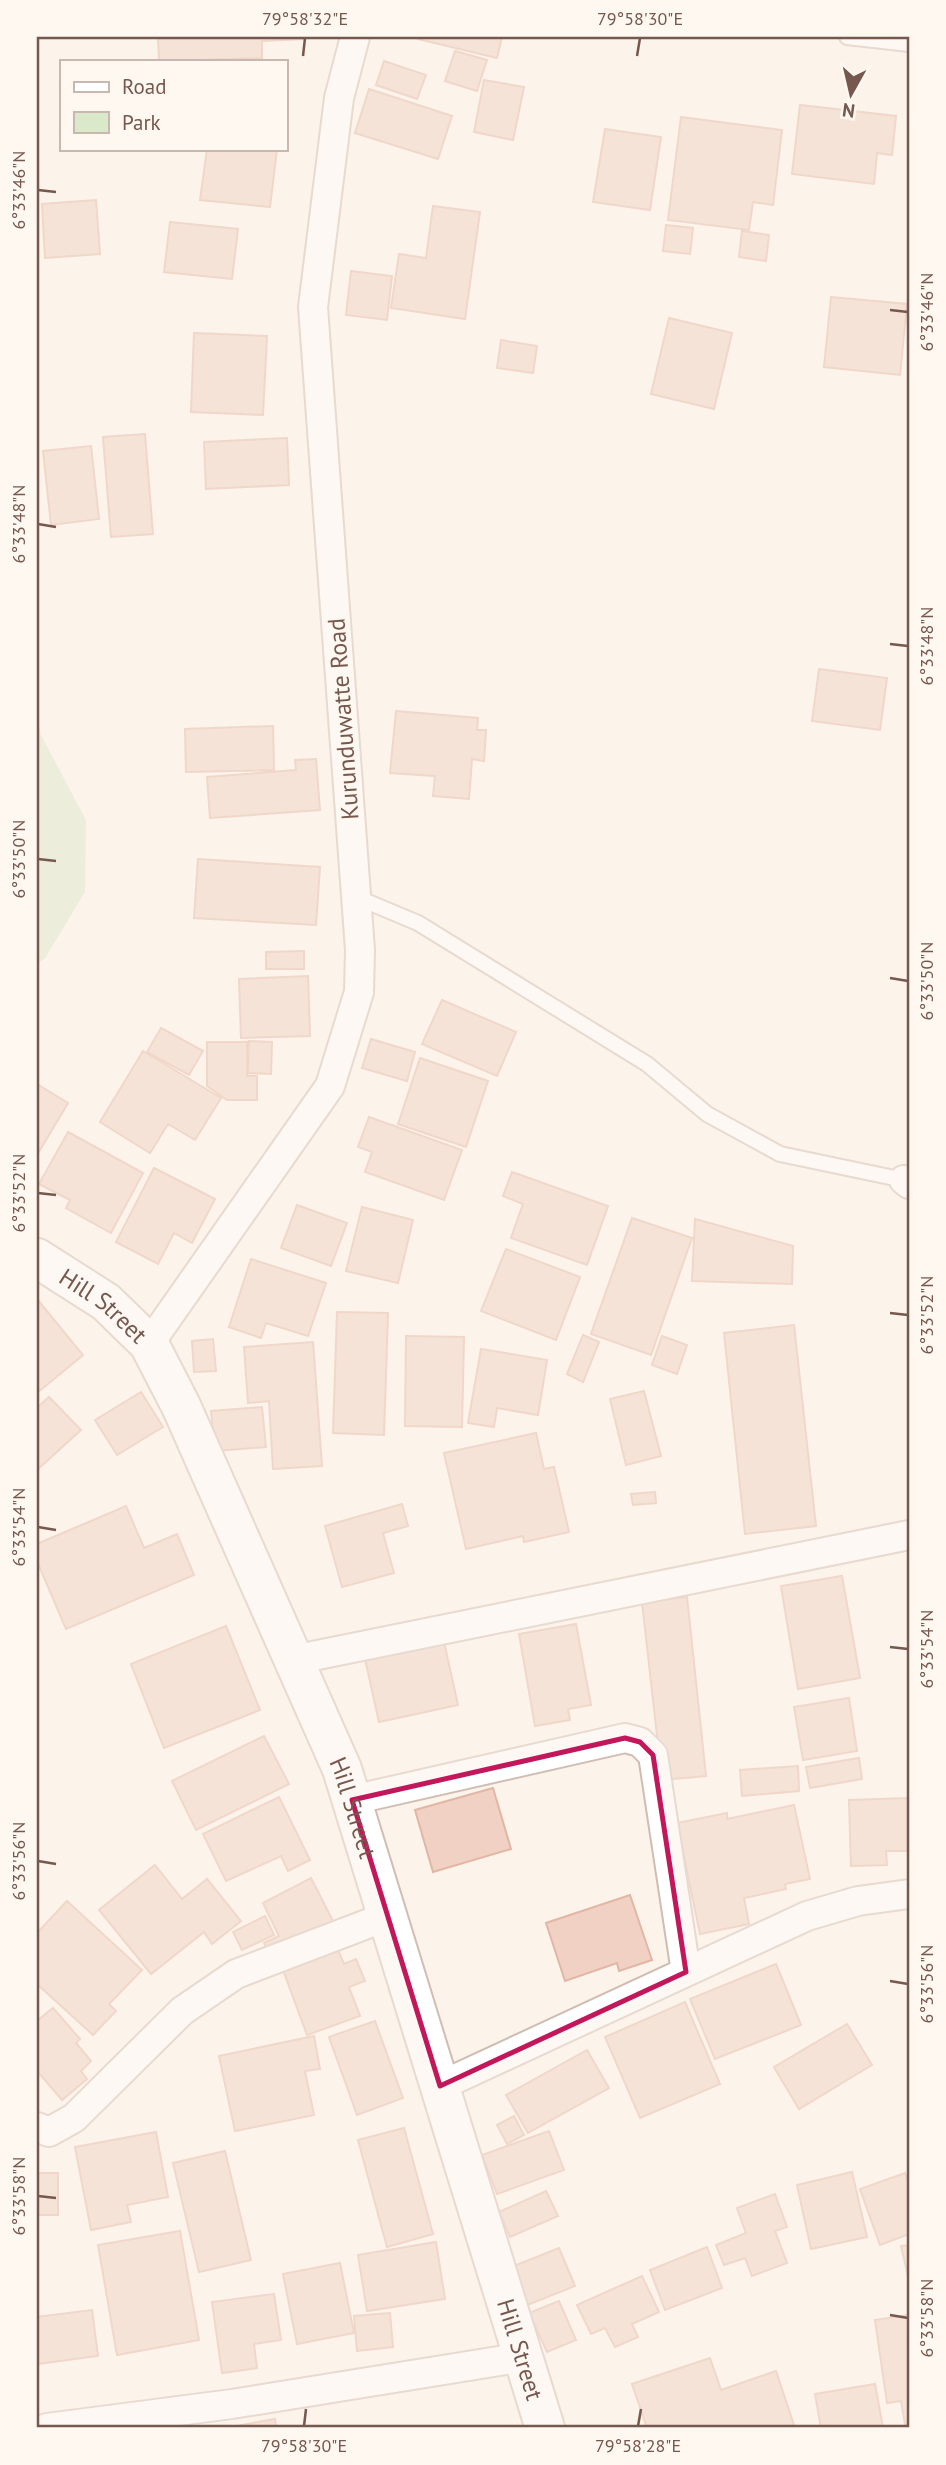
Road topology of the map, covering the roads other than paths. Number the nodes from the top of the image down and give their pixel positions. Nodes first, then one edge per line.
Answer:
1 (355, 37) edge
2 (847, 37) edge
3 (909, 44) edge
4 (356, 897) junction
5 (907, 1182) edge
6 (37, 1258) edge
7 (149, 1344) junction
8 (909, 1535) edge
9 (293, 1660) junction
10 (352, 1800) junction
11 (909, 1894) edge
12 (388, 1916) junction
13 (686, 1972) junction
14 (440, 2086) junction
15 (37, 2127) edge
16 (524, 2357) junction
17 (47, 2428) edge
18 (545, 2428) edge

1 - 4 street, Kurunduwatte Road
2 - 3 lane
4 - 5 lane
4 - 7 street, Kurunduwatte Road
6 - 7 main road, Hill Street
7 - 9 main road, Hill Street
8 - 9 street
9 - 10 main road, Hill Street
10 - 12 main road, Hill Street
10 - 13 street
11 - 13 street
12 - 14 main road, Hill Street
12 - 15 street
13 - 14 street
14 - 16 main road, Hill Street
16 - 17 street
16 - 18 main road, Hill Street

